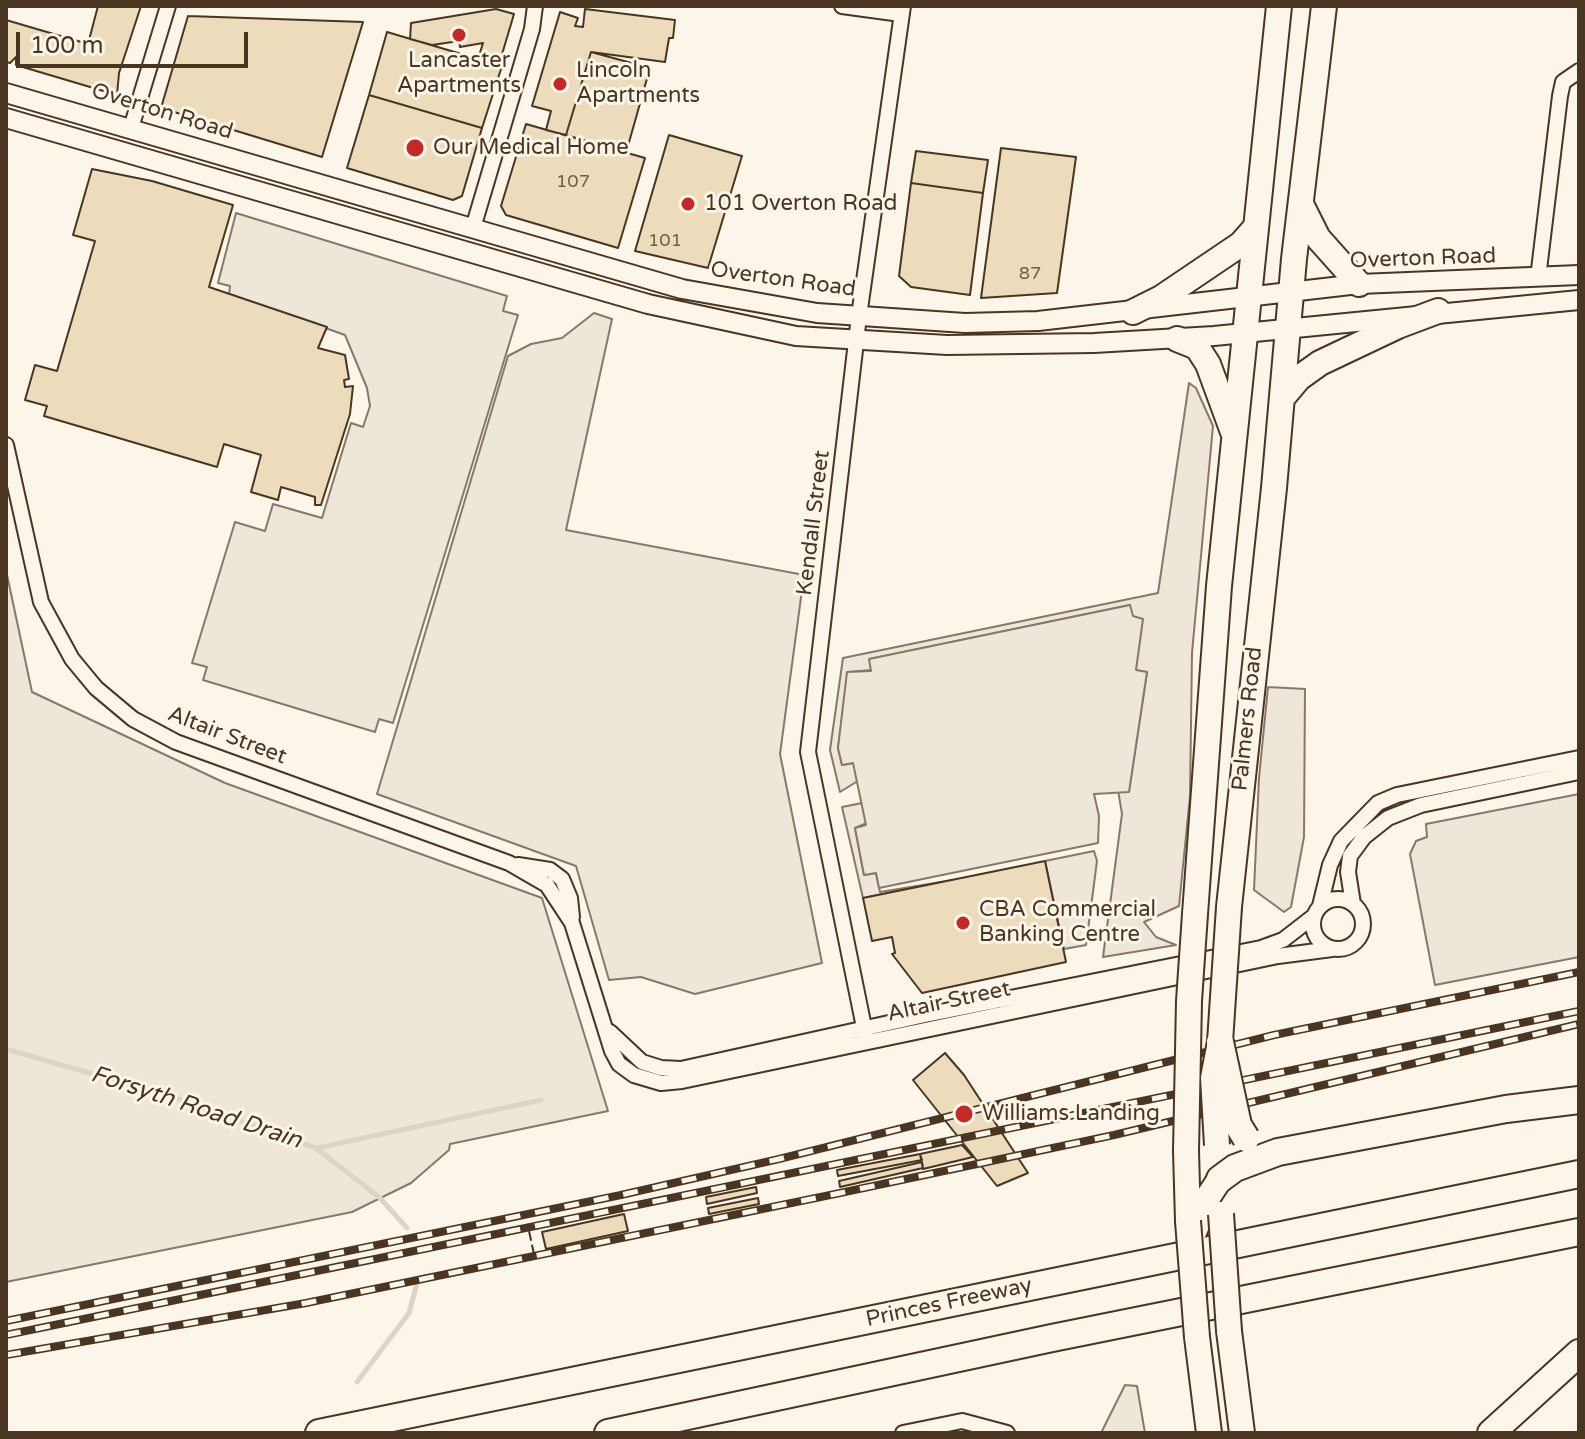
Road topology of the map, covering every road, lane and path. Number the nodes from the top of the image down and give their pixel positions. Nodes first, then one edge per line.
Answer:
1 (168, 6) edge
2 (535, 6) edge
3 (842, 6) edge
4 (1279, 6) edge
5 (1324, 6) edge
6 (902, 10) edge
7 (1579, 71) edge
8 (6, 93) edge
9 (6, 118) edge
10 (131, 128) junction
11 (1301, 204) junction
12 (1256, 227) junction
13 (473, 228) junction
14 (1572, 276) edge
15 (1538, 278) junction
16 (1359, 284) junction
17 (1291, 292) junction
18 (1250, 297) junction
19 (1574, 300) edge
20 (1438, 311) junction
21 (1133, 312) junction
22 (859, 316) junction
23 (1289, 328) junction
24 (1247, 332) junction
25 (1177, 339) junction
26 (857, 341) junction
27 (1283, 397) junction
28 (1235, 438) junction
29 (6, 445) edge
30 (1579, 758) edge
31 (1560, 761) junction
32 (1576, 773) edge
33 (1554, 779) junction
34 (1353, 904) junction
35 (1317, 911) junction
36 (1332, 949) junction
37 (866, 1036) junction
38 (1220, 1042) junction
39 (1579, 1100) edge
40 (1278, 1152) junction
41 (1579, 1174) edge
42 (1220, 1179) junction
43 (1579, 1232) edge
44 (1190, 1242) junction
45 (1579, 1353) edge
46 (319, 1433) edge
47 (608, 1433) edge
48 (903, 1433) edge
49 (1007, 1433) edge
50 (1209, 1433) edge
51 (1242, 1433) edge
52 (1491, 1433) edge

1 - 10 street
2 - 13 street
3 - 6 street
4 - 12 highway, Palmers Road
5 - 11 highway, Palmers Road
6 - 22 street, Kendall Street
7 - 15 street
8 - 10 street, Overton Road
9 - 26 street
10 - 13 street, Overton Road
11 - 16 highway
11 - 17 highway, Palmers Road
12 - 18 highway, Palmers Road
12 - 21 highway
13 - 22 street, Overton Road
14 - 15 street, Overton Road
14 - 19 street
15 - 16 street, Overton Road
16 - 17 street, Overton Road
17 - 18 street, Overton Road
17 - 23 highway, Palmers Road
18 - 21 street, Overton Road
18 - 24 highway, Palmers Road
19 - 20 street
20 - 23 street
20 - 27 highway
21 - 22 street, Overton Road
22 - 26 street, Kendall Street
23 - 24 street
23 - 27 highway, Palmers Road
24 - 25 street
24 - 28 highway, Palmers Road
25 - 26 street
25 - 28 highway
26 - 37 street, Kendall Street
27 - 38 highway, Palmers Road, bridge
28 - 44 highway, Palmers Road, bridge
29 - 37 street, Altair Street
30 - 31 street
31 - 32 street
31 - 33 street
31 - 35 street
32 - 33 street
33 - 34 street
34 - 35 street
34 - 36 street
35 - 36 street
35 - 37 street, Altair Street
36 - 37 street, Altair Street
38 - 40 highway, bridge
38 - 42 highway, Palmers Road, bridge
39 - 40 highway
40 - 42 highway
41 - 46 highway, Princes Freeway
42 - 44 highway
42 - 51 highway, Palmers Road, bridge
43 - 47 highway
44 - 50 highway, Palmers Road, bridge
45 - 52 highway
48 - 49 street

